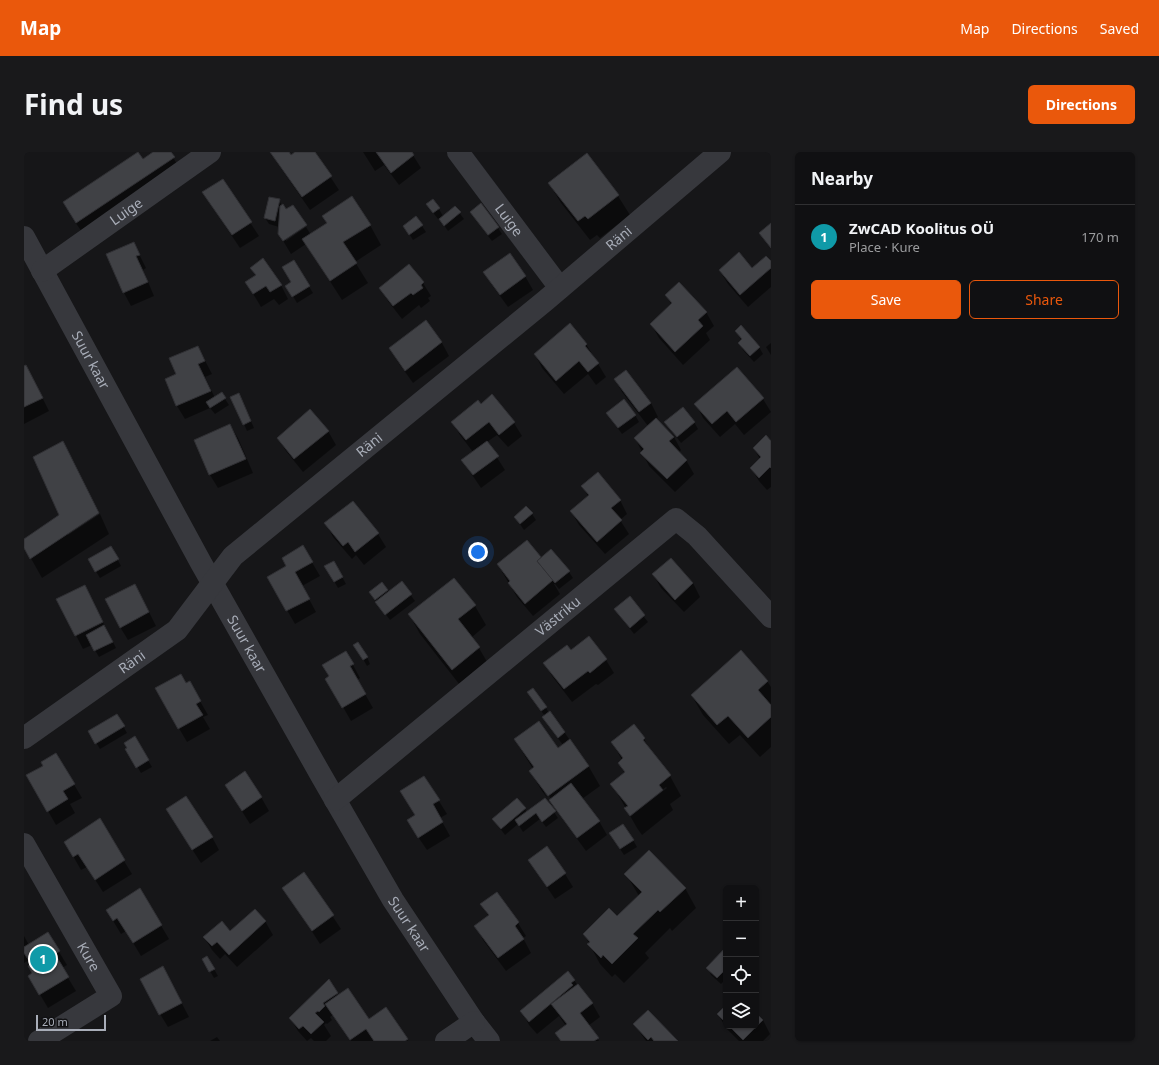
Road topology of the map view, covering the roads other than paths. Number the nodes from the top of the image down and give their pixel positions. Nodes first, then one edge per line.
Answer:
1 (210, 152) edge
2 (458, 152) edge
3 (720, 152) edge
4 (24, 236) edge
5 (42, 271) junction
6 (560, 288) junction
7 (212, 583) junction
8 (771, 617) edge
9 (24, 738) edge
10 (335, 800) junction
11 (24, 844) edge
12 (474, 1022) junction
13 (39, 1041) edge
14 (446, 1041) edge
15 (489, 1041) edge

1 - 5 street, Luige
2 - 6 street, Luige
3 - 6 street, Räni
4 - 5 street, Suur kaar
5 - 7 street, Suur kaar
6 - 7 street, Räni
7 - 9 street, Räni
7 - 10 street, Suur kaar
8 - 10 street, Västriku
10 - 12 street, Suur kaar
11 - 13 street, Kure
12 - 14 street
12 - 15 street, Suur kaar

